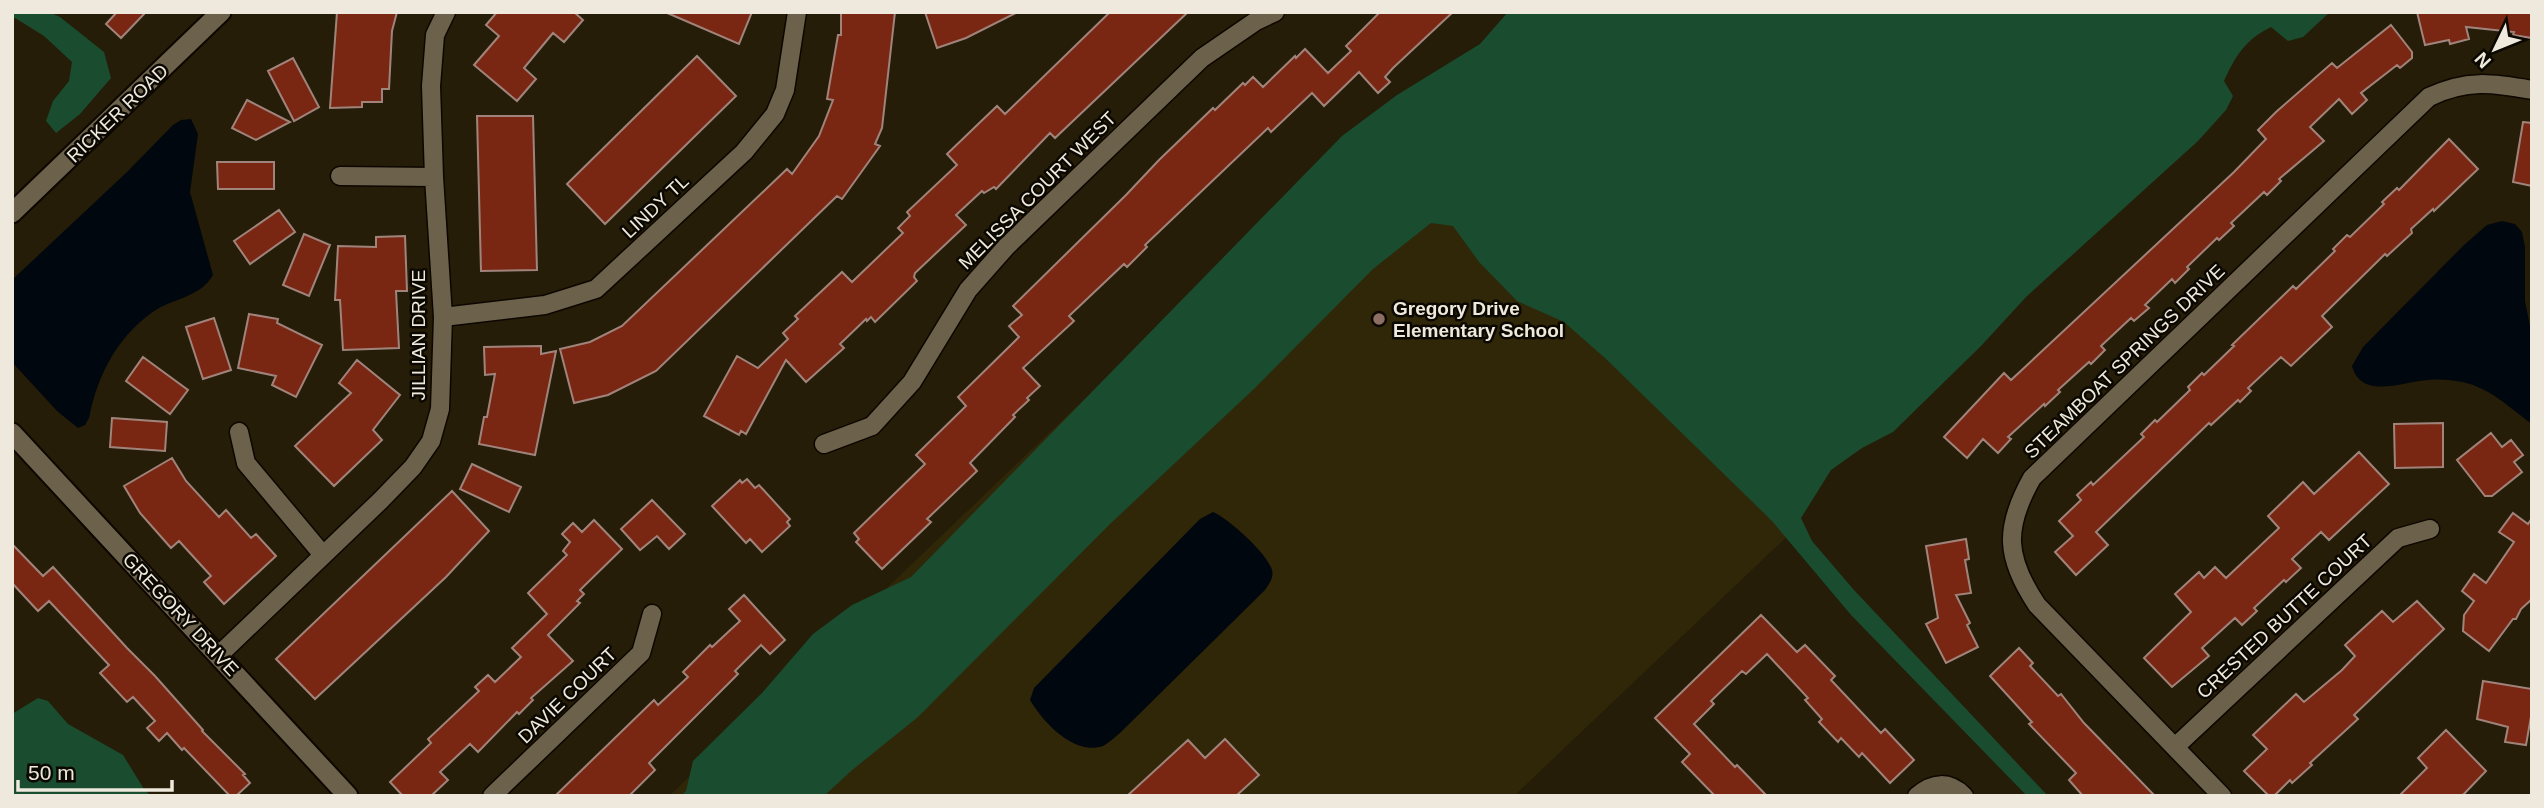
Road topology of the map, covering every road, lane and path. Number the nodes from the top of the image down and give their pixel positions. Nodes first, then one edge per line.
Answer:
1 (221, 12) edge
2 (446, 12) edge
3 (797, 12) edge
4 (1275, 12) edge
5 (2532, 90) edge
6 (340, 176) dead end
7 (433, 177) junction
8 (12, 213) edge
9 (443, 317) junction
10 (239, 432) dead end
11 (12, 433) edge
12 (824, 444) dead end
13 (2430, 529) dead end
14 (323, 555) junction
15 (652, 614) dead end
16 (219, 656) junction
17 (2175, 747) junction
18 (348, 796) edge
19 (492, 796) edge
20 (1917, 796) edge
21 (1964, 796) edge
22 (2222, 796) edge

1 - 8 street, RICKER ROAD
2 - 7 street, JILLIAN DRIVE
3 - 9 street, LINDY TL
4 - 12 street, MELISSA COURT WEST
5 - 17 street, STEAMBOAT SPRINGS DRIVE
6 - 7 street
7 - 9 street, JILLIAN DRIVE
9 - 14 street, JILLIAN DRIVE
10 - 14 street
11 - 16 street, GREGORY DRIVE
13 - 17 street, CRESTED BUTTE COURT
14 - 16 street, JILLIAN DRIVE
15 - 19 street, DAVIE COURT
16 - 18 street, GREGORY DRIVE
17 - 22 street, STEAMBOAT SPRINGS DRIVE
20 - 21 street

